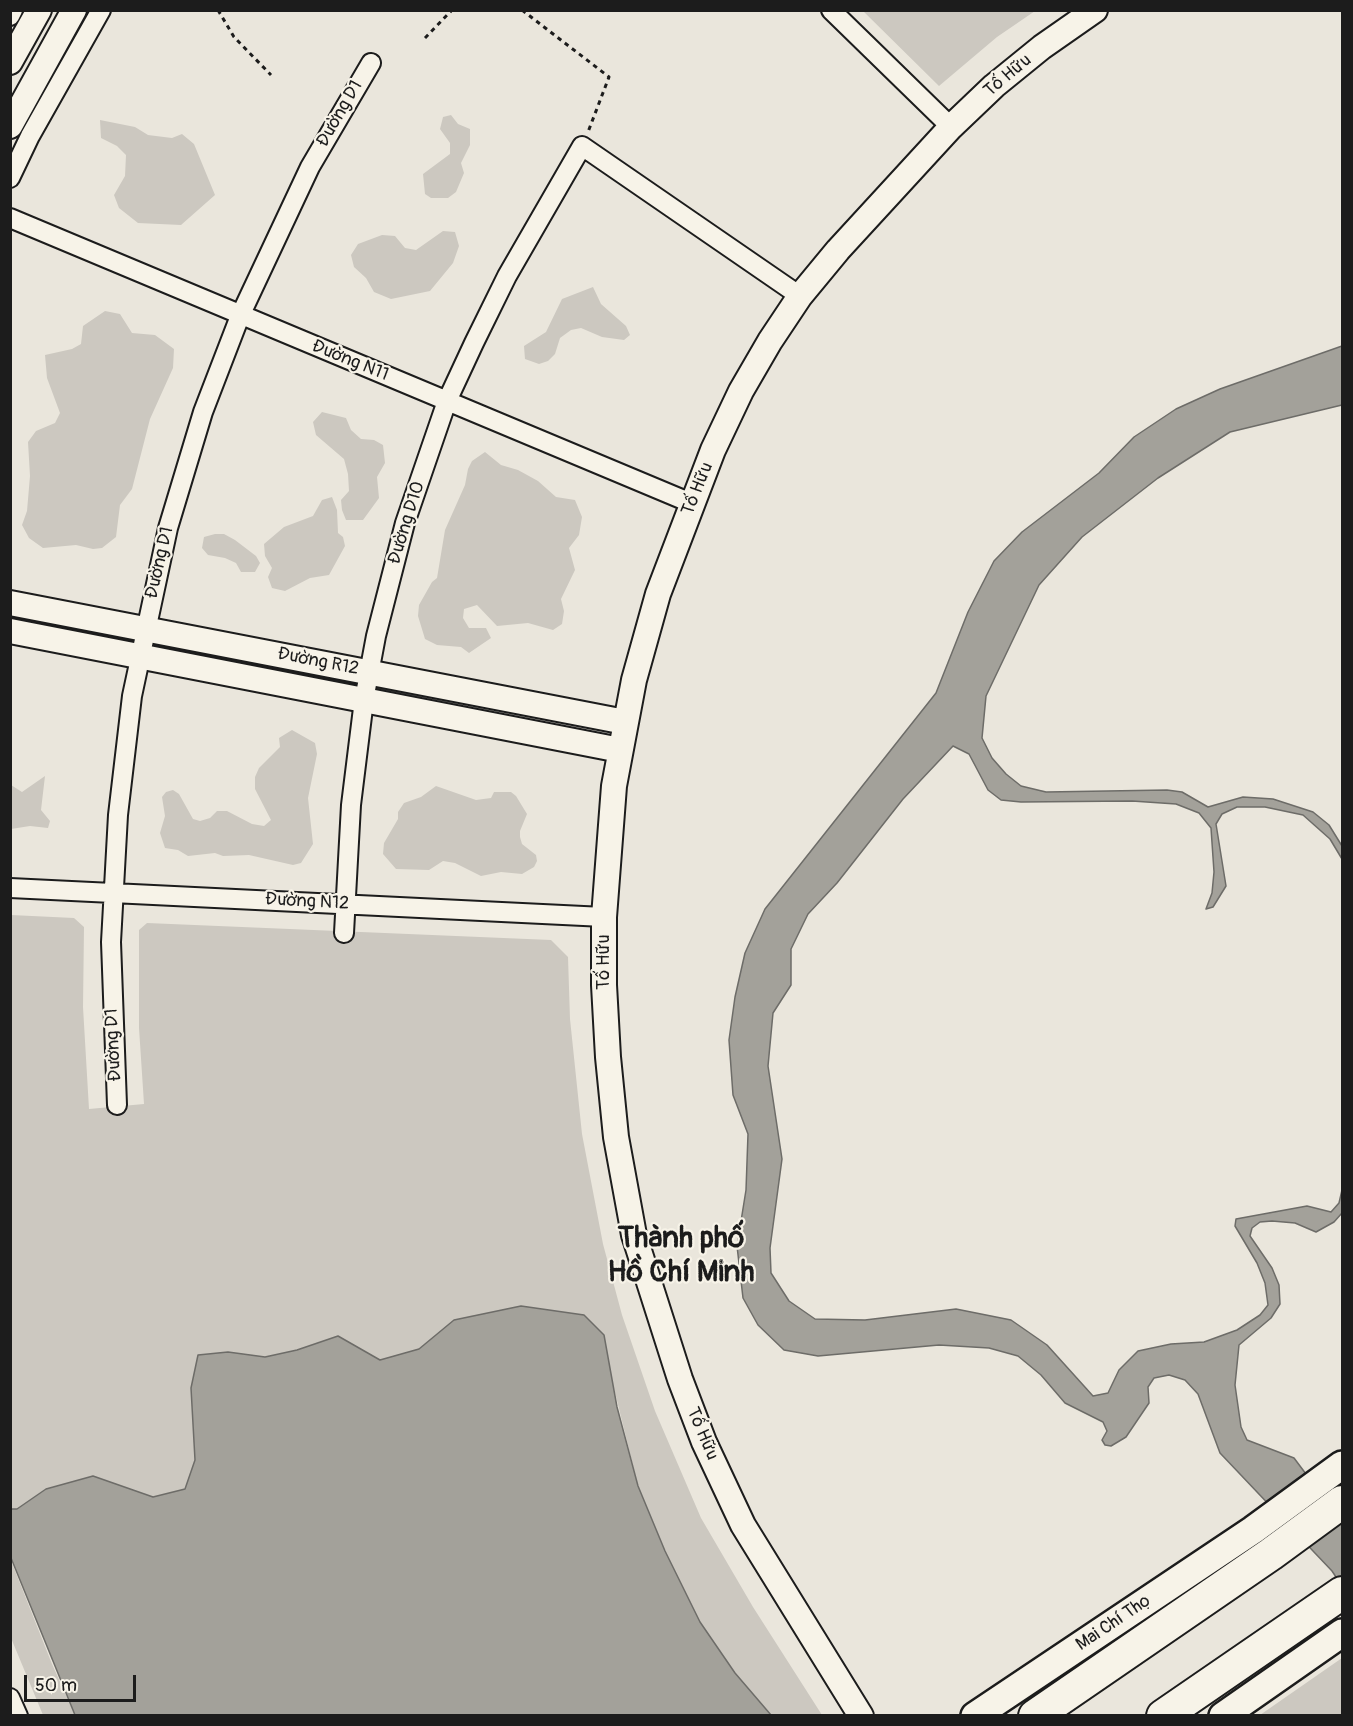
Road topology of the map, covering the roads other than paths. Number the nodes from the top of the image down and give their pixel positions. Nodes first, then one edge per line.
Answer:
1 (14, 10) edge
2 (39, 10) edge
3 (74, 10) edge
4 (100, 10) edge
5 (831, 10) edge
6 (1095, 10) edge
7 (10, 16) edge
8 (10, 62) edge
9 (371, 63) dead end
10 (10, 126) edge
11 (951, 127) junction
12 (10, 178) edge
13 (10, 218) edge
14 (800, 296) junction
15 (240, 316) junction
16 (447, 401) junction
17 (691, 503) junction
18 (10, 603) edge
19 (145, 629) junction
20 (10, 631) edge
21 (139, 656) junction
22 (369, 672) junction
23 (364, 700) junction
24 (625, 722) junction
25 (620, 750) junction
26 (10, 888) edge
27 (112, 893) junction
28 (345, 904) junction
29 (604, 917) junction
30 (344, 933) dead end
31 (117, 1105) dead end
32 (1342, 1466) edge
33 (1342, 1502) edge
34 (1342, 1593) edge
35 (1342, 1633) edge
36 (10, 1698) edge
37 (18, 1716) edge
38 (861, 1716) edge
39 (975, 1716) edge
40 (1035, 1716) edge
41 (1162, 1716) edge
42 (1223, 1716) edge

1 - 7 street
2 - 8 main road
3 - 10 main road
4 - 12 street
5 - 11 street
6 - 11 main road, Tố Hữu
9 - 15 street, Đường D1
11 - 14 main road, Tố Hữu
13 - 15 street, Đường N11
14 - 16 street, Đường D10
14 - 17 main road, Tố Hữu
15 - 16 street, Đường N11
15 - 19 street, Đường D1
16 - 17 street, Đường N11
16 - 22 street, Đường D10
17 - 24 main road, Tố Hữu
18 - 19 main road, Đường R12
19 - 21 street, Đường D1
19 - 22 main road, Đường R12
20 - 21 main road, Đường R12
21 - 23 main road, Đường R12
21 - 27 street, Đường D1
22 - 23 street, Đường D10
22 - 24 main road, Đường R12
23 - 25 main road, Đường R12
23 - 28 street, Đường D10
24 - 25 main road, Tố Hữu
25 - 29 main road, Tố Hữu
26 - 27 street, Đường N12
27 - 28 street, Đường N12
27 - 31 street, Đường D1
28 - 29 street, Đường N12
28 - 30 street, Đường D10
29 - 38 main road, Tố Hữu
32 - 39 main road, Mai Chí Thọ
33 - 40 highway, Mai Chí Thọ
34 - 41 highway
35 - 42 main road
36 - 37 street

